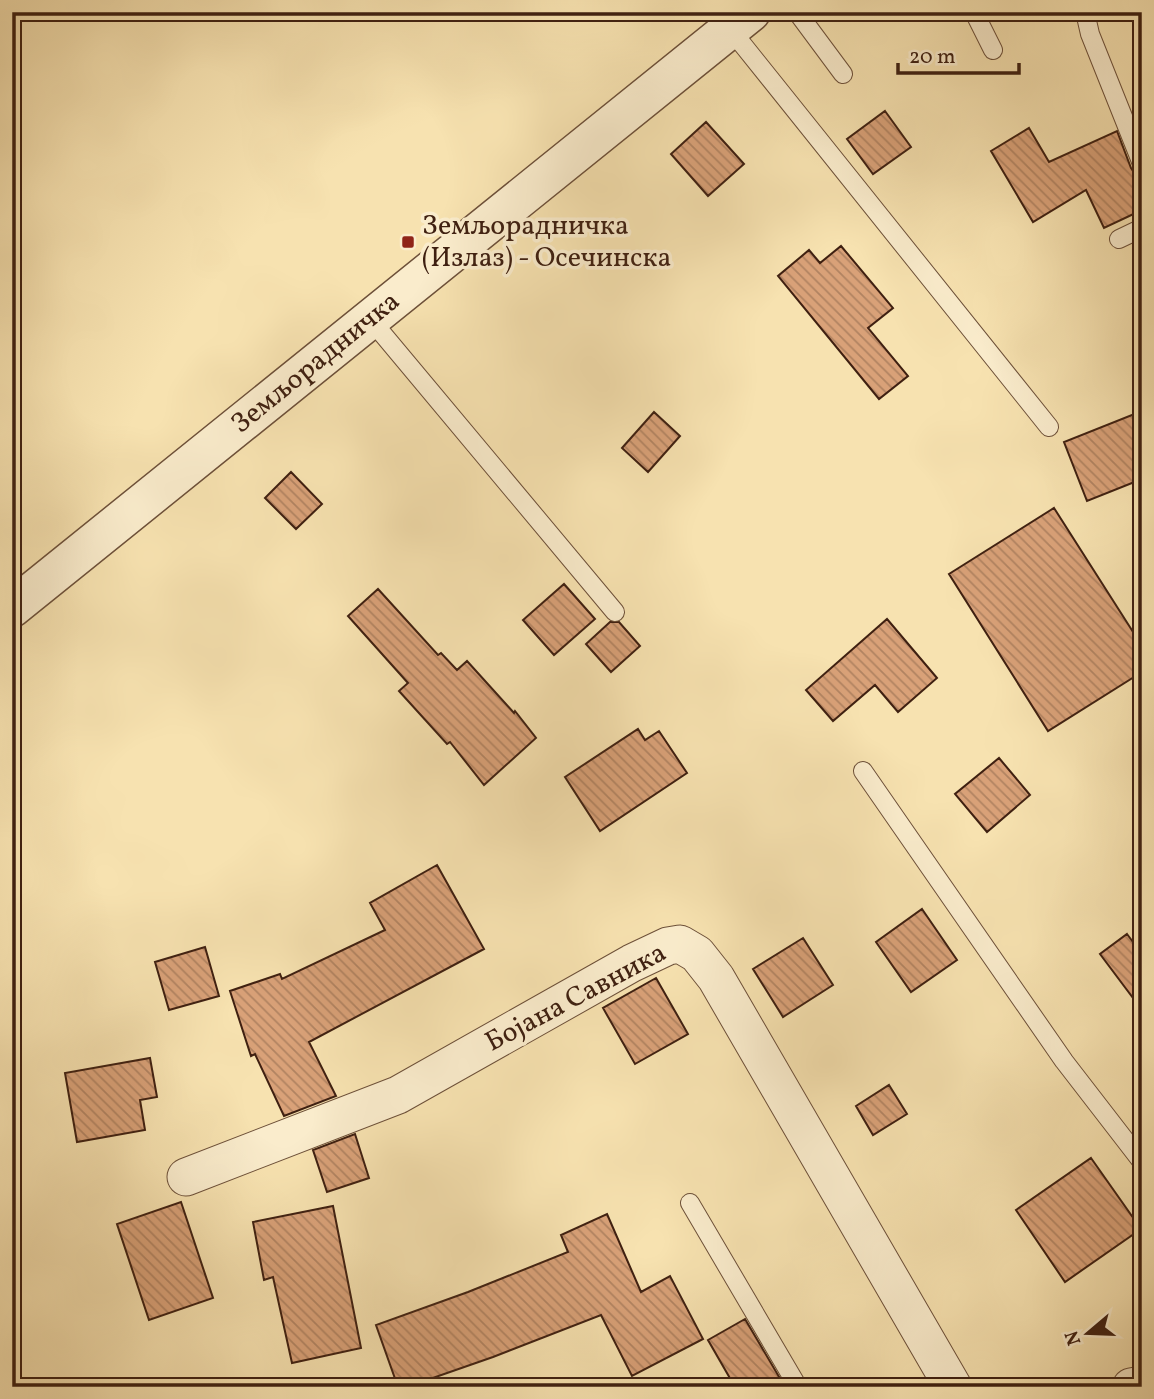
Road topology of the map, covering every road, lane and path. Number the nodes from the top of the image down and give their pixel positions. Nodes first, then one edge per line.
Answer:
1 (797, 12) edge
2 (974, 12) edge
3 (1085, 12) edge
4 (741, 21) edge
5 (993, 50) dead end
6 (843, 74) dead end
7 (1142, 164) edge
8 (1142, 228) edge
9 (1119, 239) dead end
10 (370, 320) junction
11 (1049, 427) dead end
12 (12, 608) edge
13 (615, 612) dead end
14 (863, 771) dead end
15 (1142, 1162) edge
16 (186, 1177) dead end
17 (690, 1203) dead end
18 (1142, 1385) edge
19 (797, 1387) edge
20 (953, 1387) edge
21 (1131, 1387) edge

1 - 6 lane
2 - 5 lane
3 - 7 lane
4 - 10 street, Земљорадничка
4 - 11 lane
8 - 9 lane
10 - 12 street, Земљорадничка
10 - 13 lane
14 - 15 lane
16 - 20 street, Бојана Савника
17 - 19 lane
18 - 21 street

